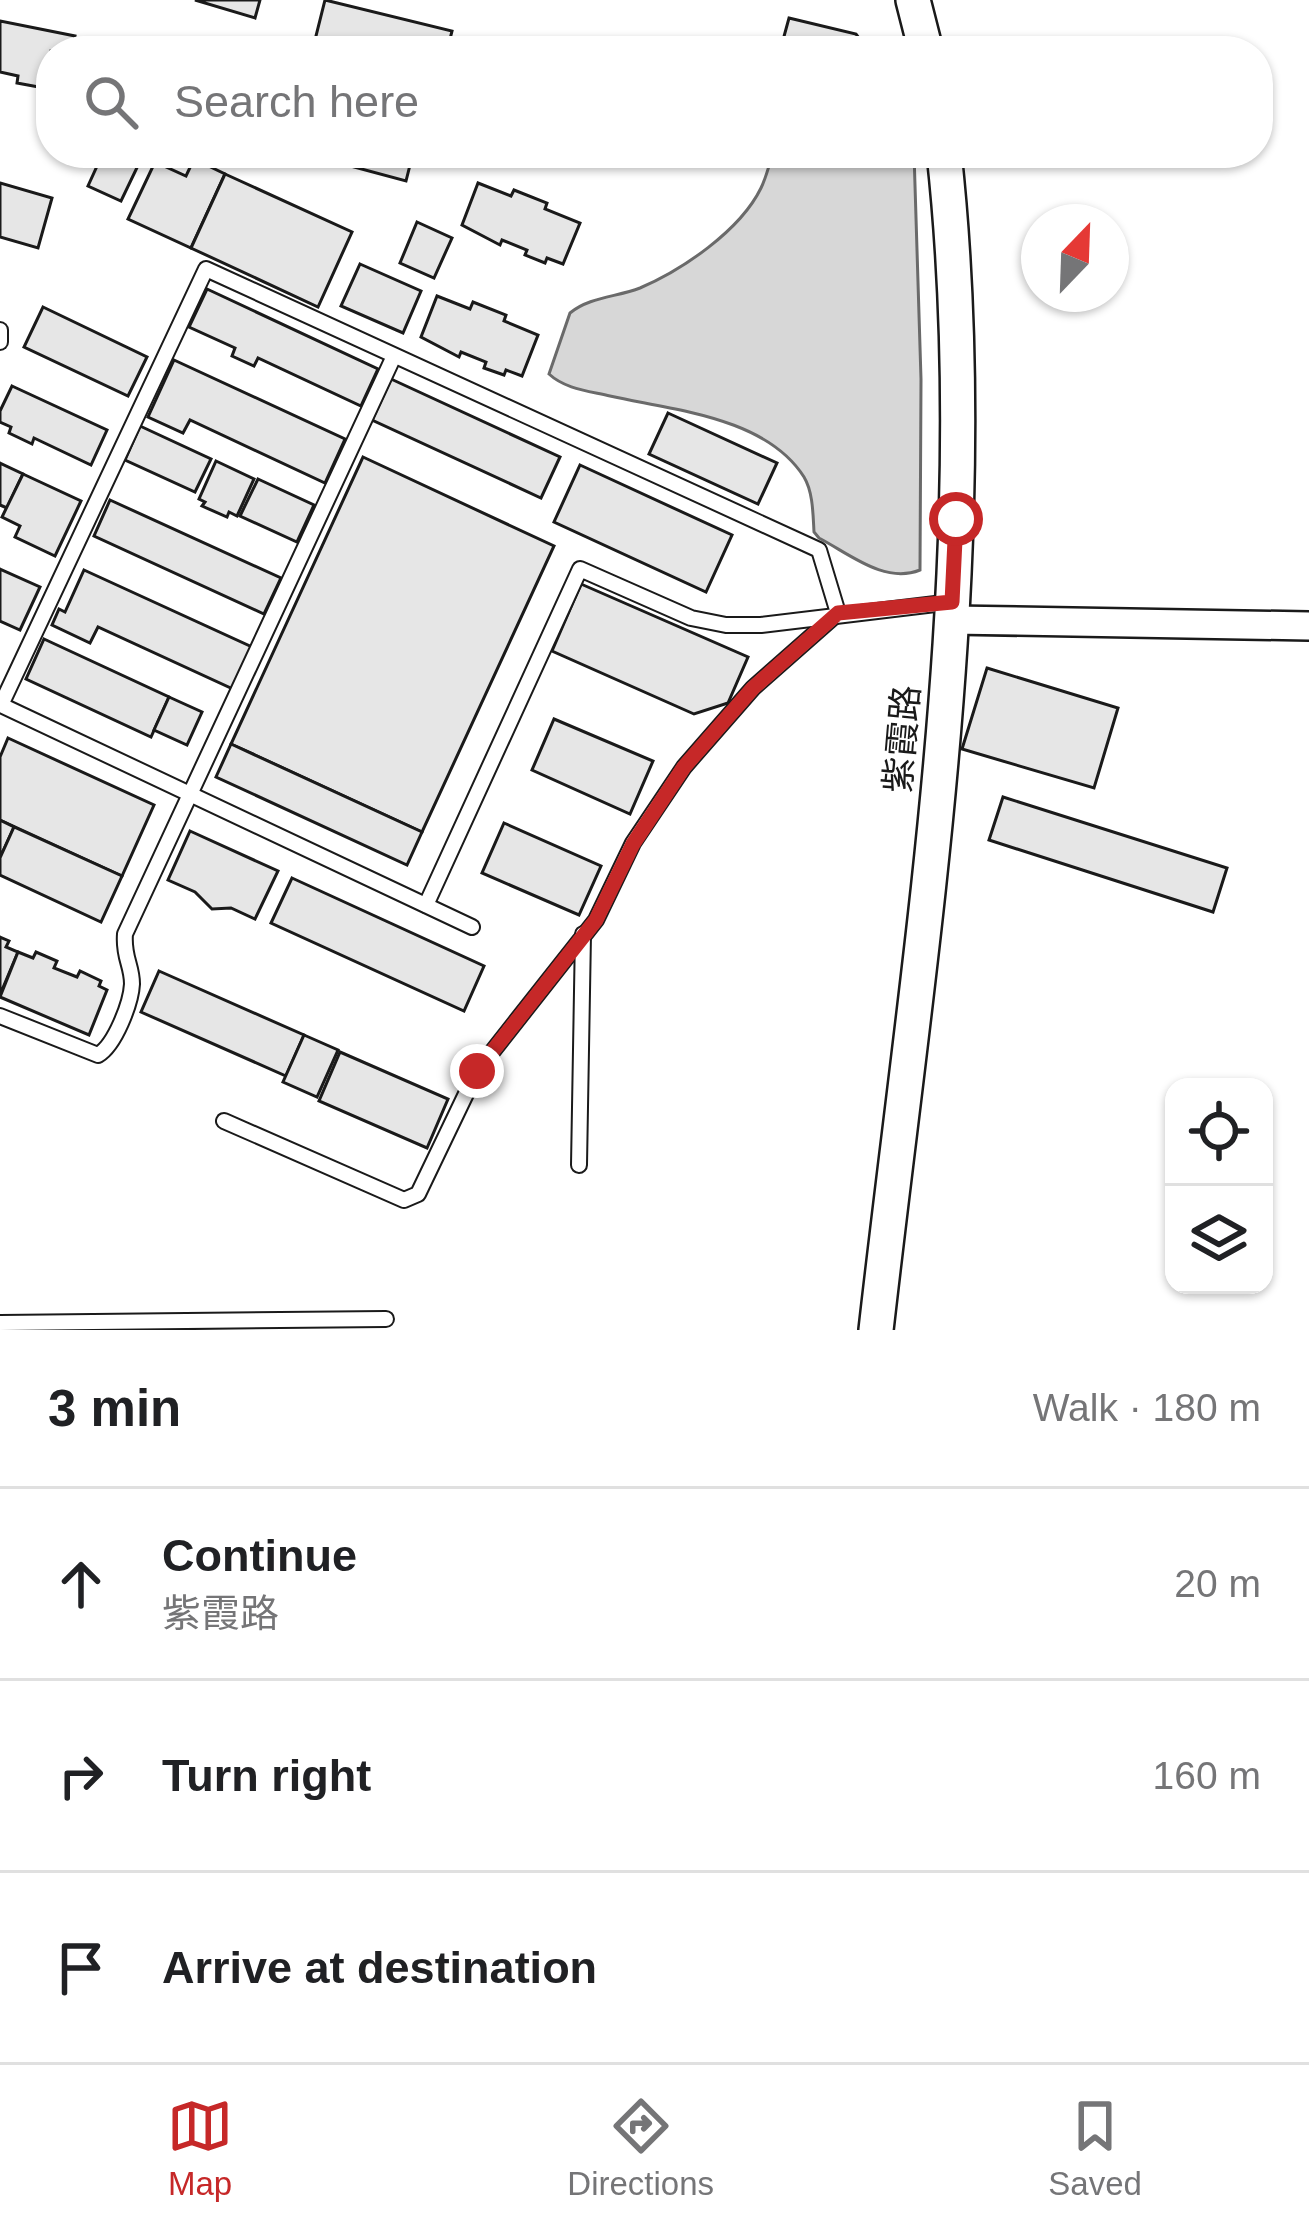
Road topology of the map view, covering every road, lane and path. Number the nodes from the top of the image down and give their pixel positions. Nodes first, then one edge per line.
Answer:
1 (914, 0) edge
2 (922, 36) edge
3 (946, 168) edge
4 (0, 330) edge
5 (0, 342) edge
6 (394, 356) junction
7 (952, 611) junction
8 (838, 613) junction
9 (1309, 626) edge
10 (188, 793) junction
11 (426, 905) junction
12 (472, 927) dead end
13 (583, 934) junction
14 (0, 1016) edge
15 (224, 1121) dead end
16 (579, 1165) dead end
17 (386, 1319) dead end
18 (0, 1323) edge
19 (876, 1330) edge

1 - 2 street
3 - 7 street, 紫霞路
4 - 5 lane
6 - 8 lane
6 - 10 lane
6 - 10 lane
7 - 8 lane
7 - 9 street
7 - 19 street, 紫霞路
8 - 11 lane
8 - 13 lane
10 - 11 lane
10 - 14 lane
11 - 12 lane
13 - 15 lane
13 - 16 lane
17 - 18 lane

